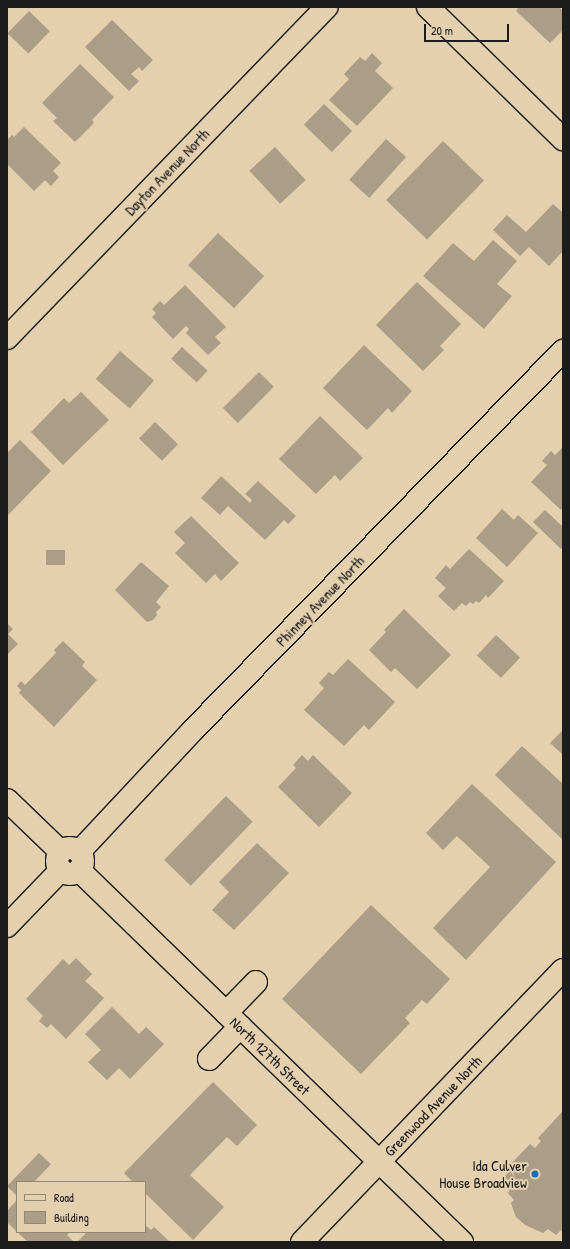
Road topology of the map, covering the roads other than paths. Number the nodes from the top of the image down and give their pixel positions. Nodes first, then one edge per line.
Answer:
1 (327, 7) edge
2 (428, 7) edge
3 (563, 139) edge
4 (7, 338) edge
5 (563, 351) edge
6 (7, 800) edge
7 (70, 861) junction
8 (7, 926) edge
9 (563, 970) edge
10 (256, 982) dead end
11 (233, 1020) junction
12 (209, 1058) dead end
13 (379, 1162) junction
14 (302, 1242) edge
15 (462, 1242) edge

1 - 4 street, Dayton Avenue North
2 - 3 street
5 - 7 street, Phinney Avenue North
6 - 7 street, North 127th Street
7 - 8 street, Phinney Avenue North
7 - 11 street, North 127th Street
9 - 13 street, Greenwood Avenue North
10 - 11 street
11 - 12 street
11 - 13 street, North 127th Street
13 - 14 street, Greenwood Avenue North
13 - 15 street, North 127th Street

